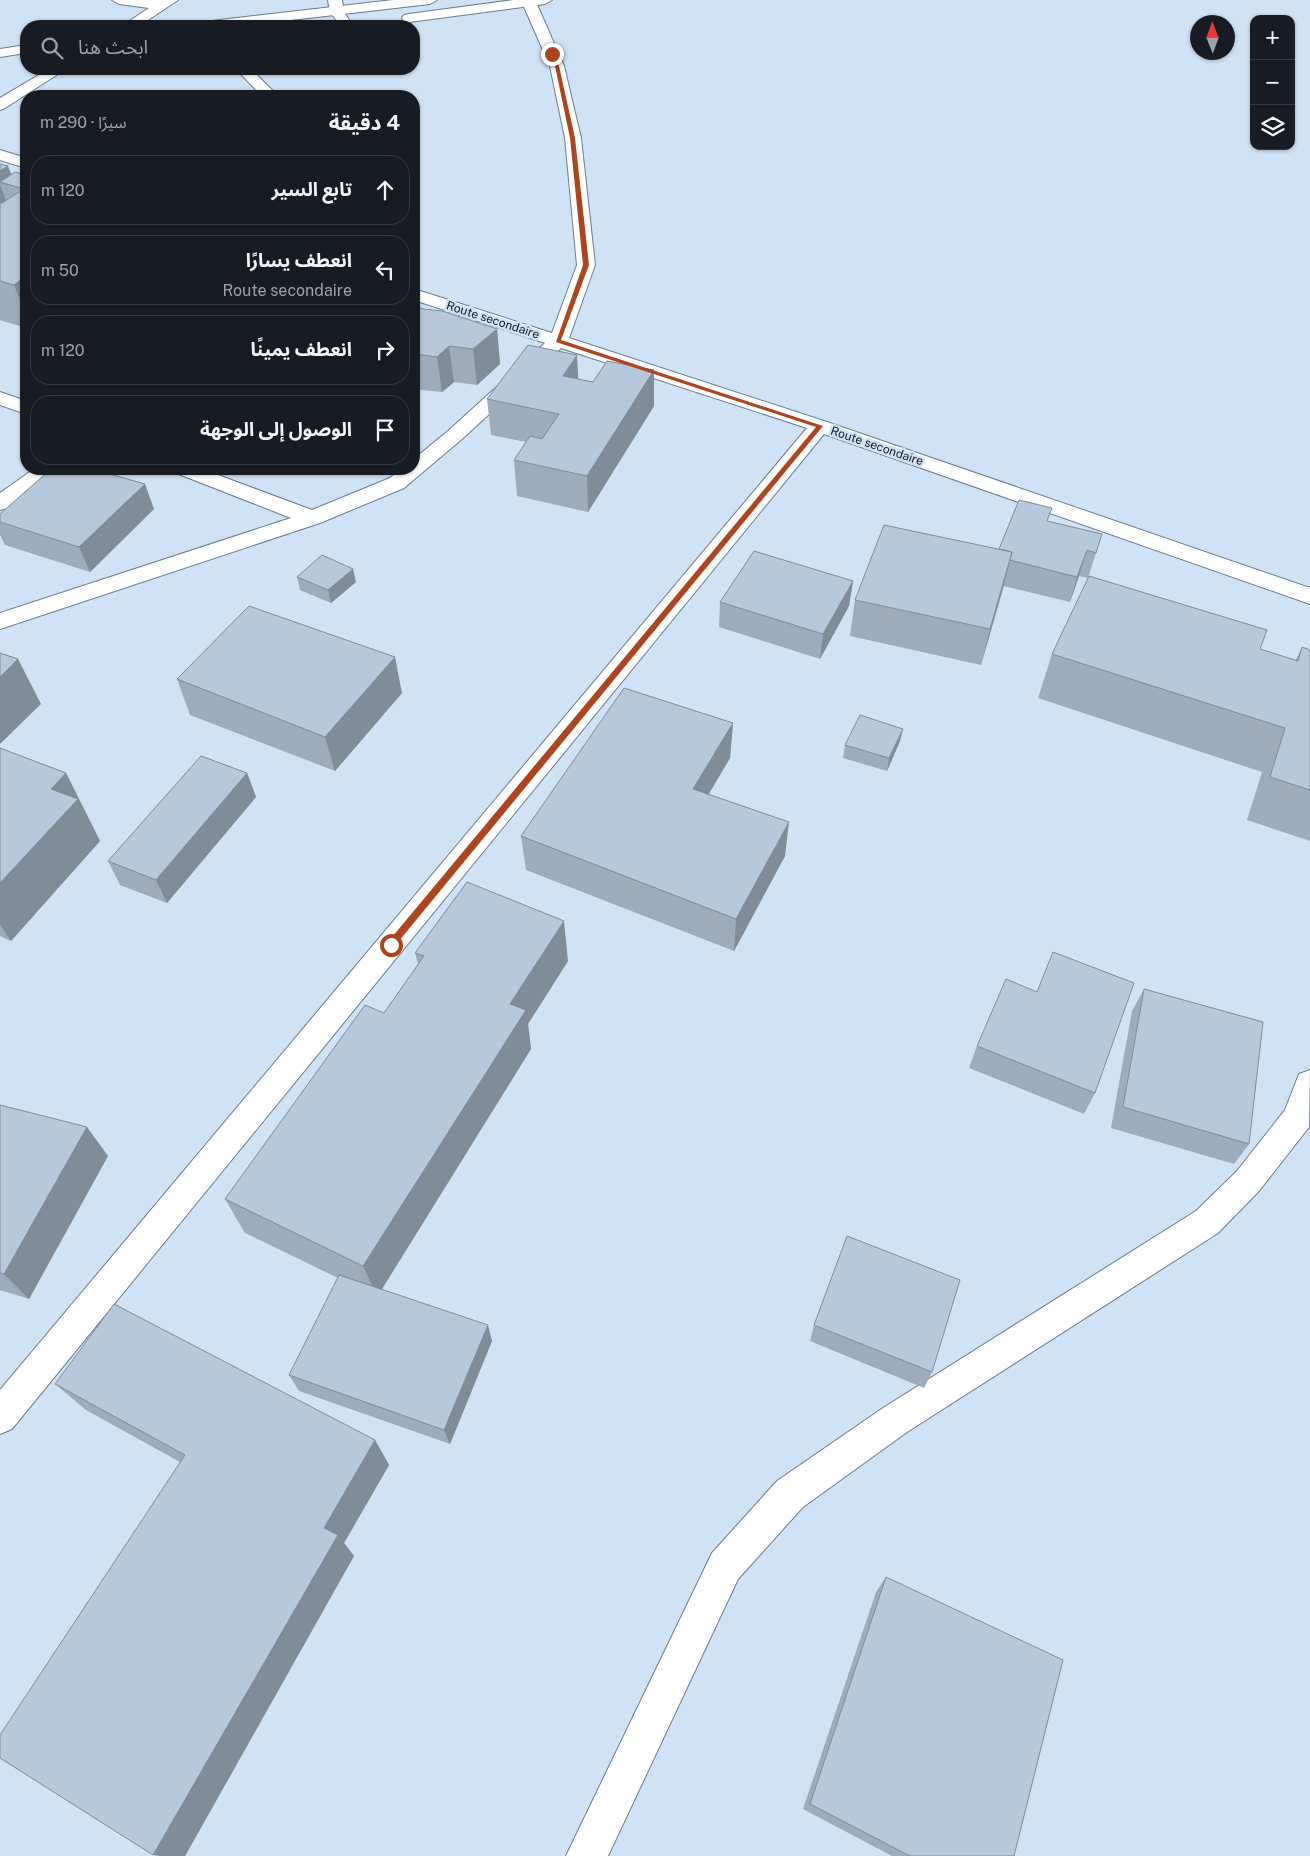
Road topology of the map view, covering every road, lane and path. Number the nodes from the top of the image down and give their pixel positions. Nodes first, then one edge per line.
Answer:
1 (119, 0) edge
2 (430, 0) edge
3 (534, 1) edge
4 (167, 2) edge
5 (336, 6) edge
6 (396, 19) dead end
7 (138, 20) edge
8 (244, 20) edge
9 (345, 20) edge
10 (20, 50) edge
11 (0, 53) edge
12 (20, 63) edge
13 (0, 66) edge
14 (49, 75) edge
15 (249, 75) edge
16 (25, 90) edge
17 (264, 90) edge
18 (20, 93) edge
19 (0, 105) edge
20 (0, 155) edge
21 (20, 162) edge
22 (420, 296) edge
23 (558, 341) junction
24 (0, 398) edge
25 (20, 406) edge
26 (820, 426) junction
27 (420, 464) edge
28 (39, 475) edge
29 (200, 475) edge
30 (408, 475) edge
31 (0, 503) edge
32 (312, 518) junction
33 (1310, 596) edge
34 (0, 621) edge
35 (1310, 1083) edge
36 (0, 1417) edge
37 (587, 1856) edge

1 - 4 street
2 - 5 street
3 - 6 street
3 - 23 street
4 - 7 street
5 - 8 street
5 - 9 street
10 - 11 street
12 - 13 street
14 - 16 street
15 - 17 street
18 - 19 street
20 - 21 street
22 - 23 street, Route secondaire
23 - 26 street, Route secondaire
23 - 27 street
24 - 25 street
26 - 33 street, Route secondaire
26 - 36 street
28 - 31 street
29 - 32 street
30 - 32 street
32 - 34 street
35 - 37 street

